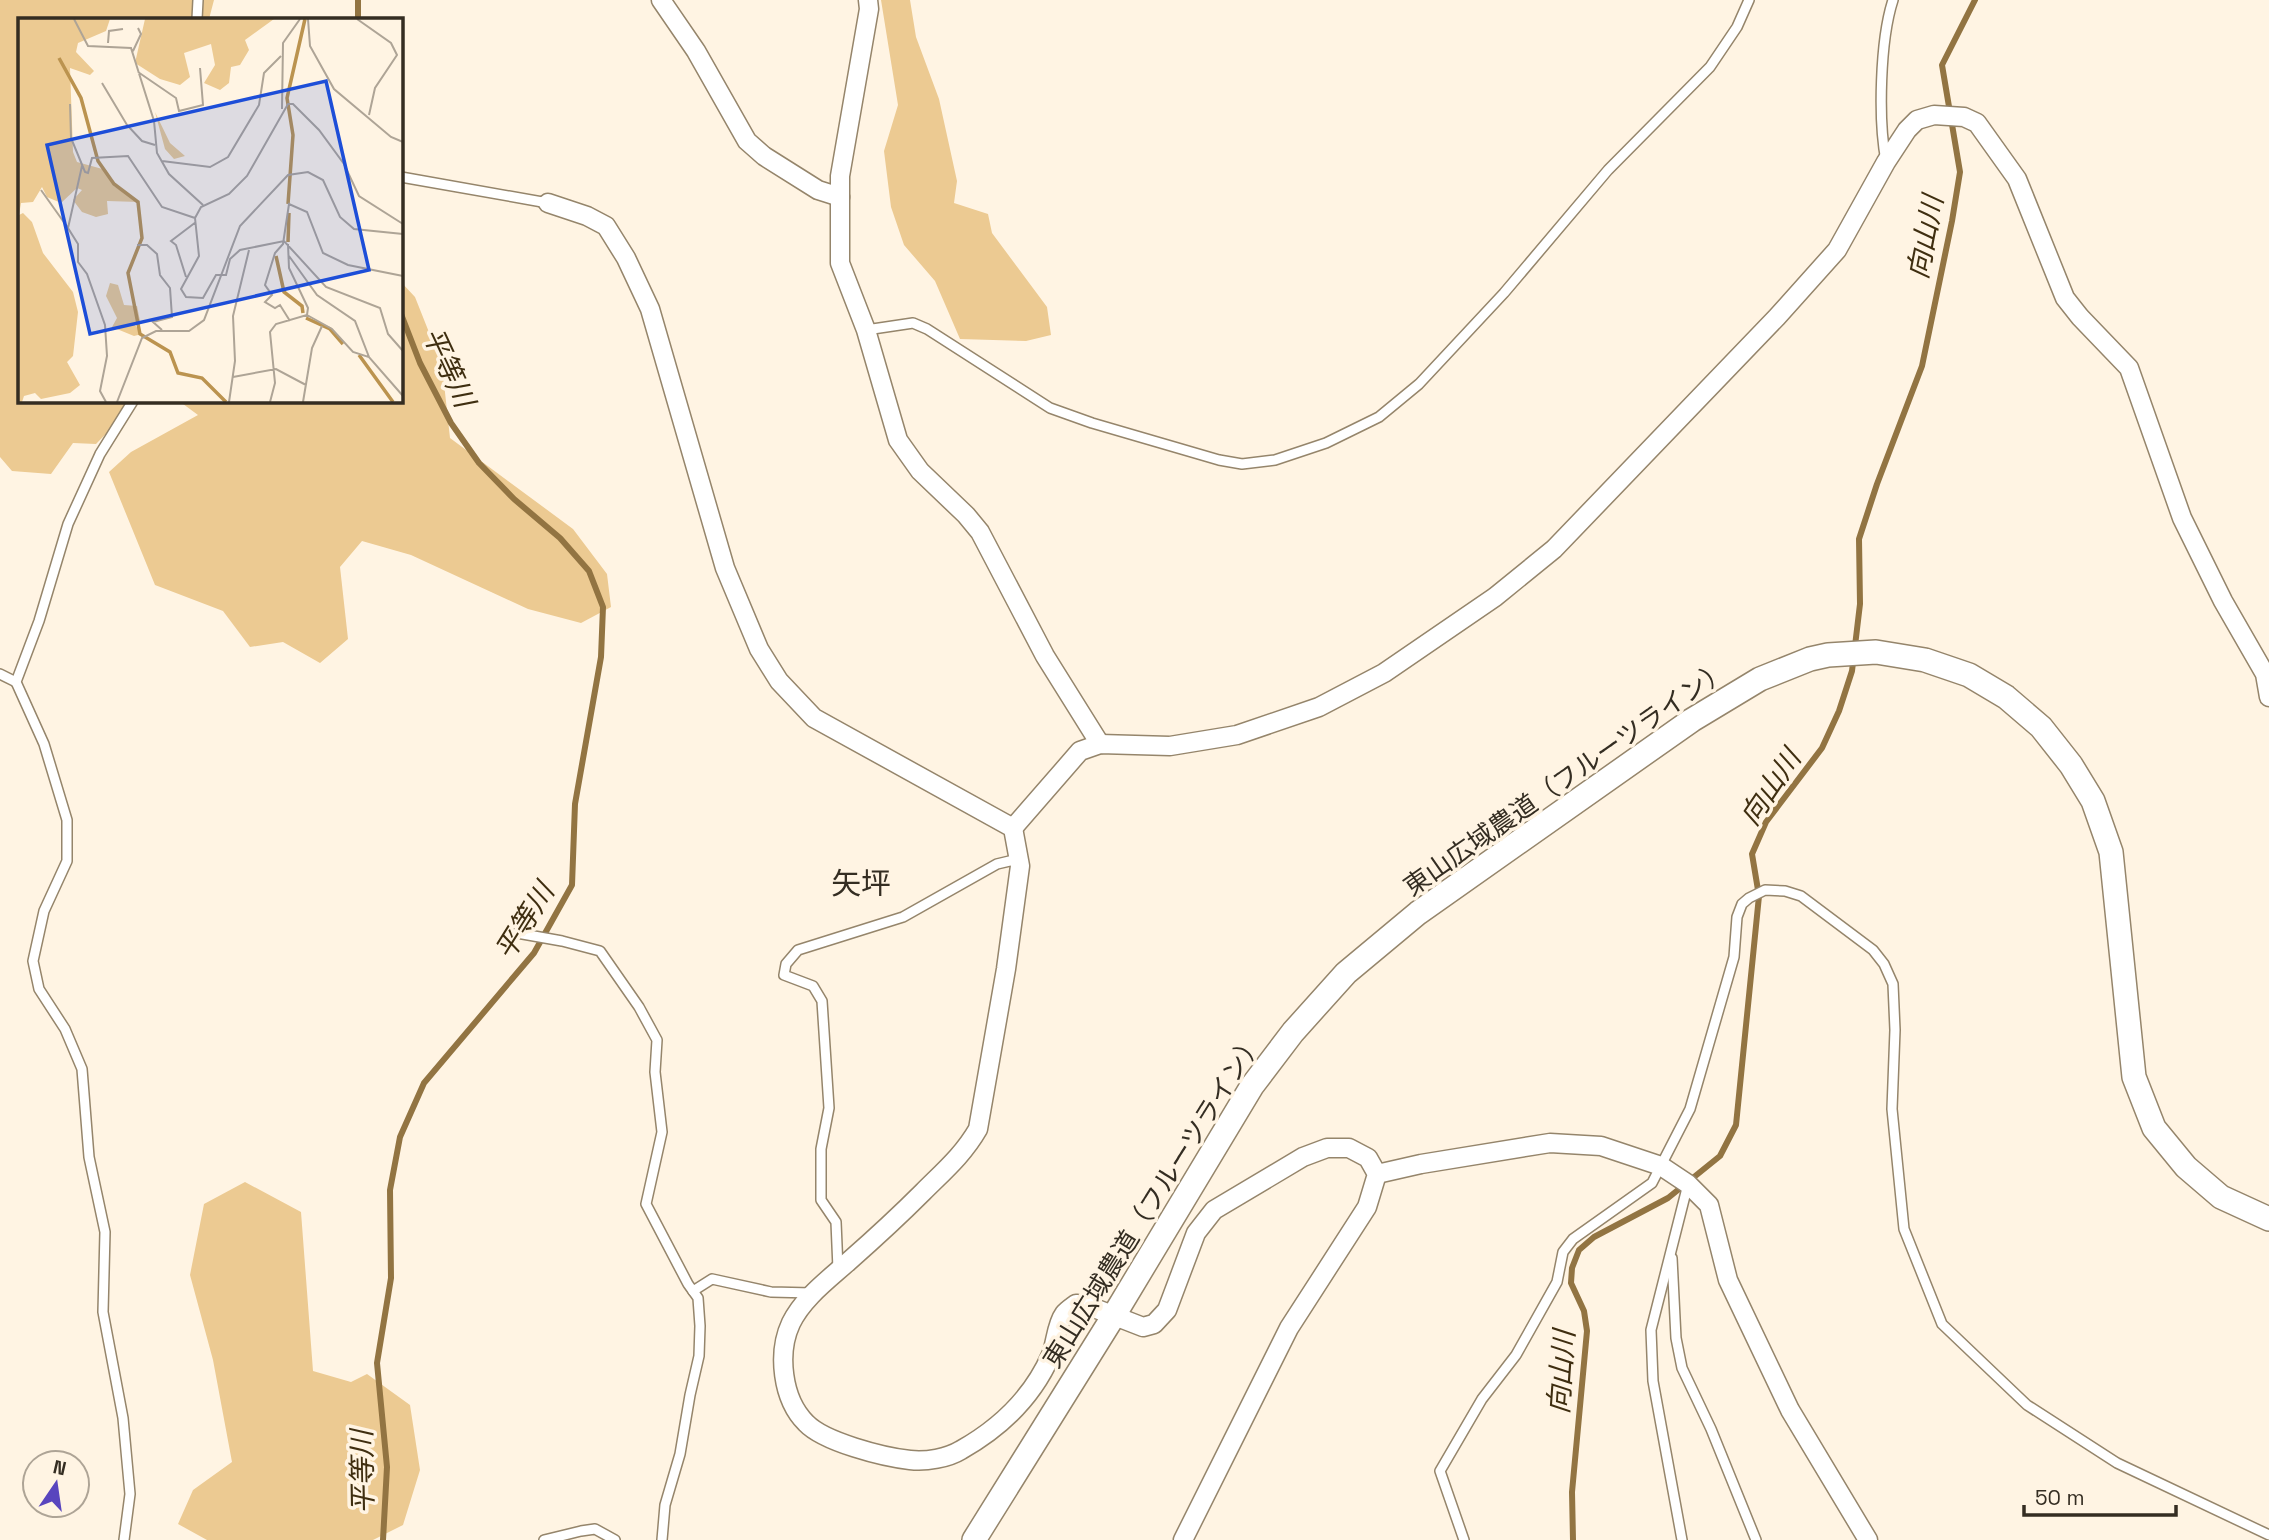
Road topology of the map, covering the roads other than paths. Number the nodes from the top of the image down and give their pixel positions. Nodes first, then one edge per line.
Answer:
1 (198, 0) edge
2 (661, 0) edge
3 (868, 0) edge
4 (1749, 0) edge
5 (1893, 0) edge
6 (197, 18) edge
7 (1886, 162) junction
8 (402, 177) edge
9 (840, 197) junction
10 (548, 203) joint
11 (866, 330) junction
12 (132, 402) edge
13 (0, 674) edge
14 (16, 682) junction
15 (2269, 697) edge
16 (1100, 744) junction
17 (1013, 828) junction
18 (1018, 859) junction
19 (517, 933) dead end
20 (1661, 1166) junction
21 (1377, 1174) junction
22 (1688, 1184) junction
23 (2269, 1219) edge
24 (1672, 1245) junction
25 (838, 1271) junction
26 (693, 1291) junction
27 (814, 1293) junction
28 (1113, 1317) junction
29 (2269, 1535) edge
30 (124, 1540) edge
31 (544, 1540) edge
32 (615, 1540) edge
33 (662, 1540) edge
34 (974, 1540) edge
35 (1183, 1540) edge
36 (1464, 1540) edge
37 (1682, 1540) edge
38 (1756, 1540) edge
39 (1868, 1540) edge

1 - 6 lane
2 - 9 street
3 - 9 street
4 - 11 lane
5 - 7 lane
7 - 15 street
7 - 16 street
8 - 10 lane
9 - 11 street
10 - 17 street
11 - 16 street
12 - 14 lane
13 - 14 lane
14 - 30 lane
16 - 17 street
17 - 18 street
18 - 25 street
18 - 25 lane
19 - 26 lane
20 - 21 street
20 - 22 street
20 - 29 lane
20 - 36 lane
21 - 28 street
21 - 35 street
22 - 24 lane
22 - 39 street
23 - 28 street, 東山広域農道（フルーツライン）
24 - 37 lane
24 - 38 lane
25 - 27 street
26 - 27 lane
26 - 33 lane
27 - 28 street
28 - 34 street, 東山広域農道（フルーツライン）
31 - 32 lane

